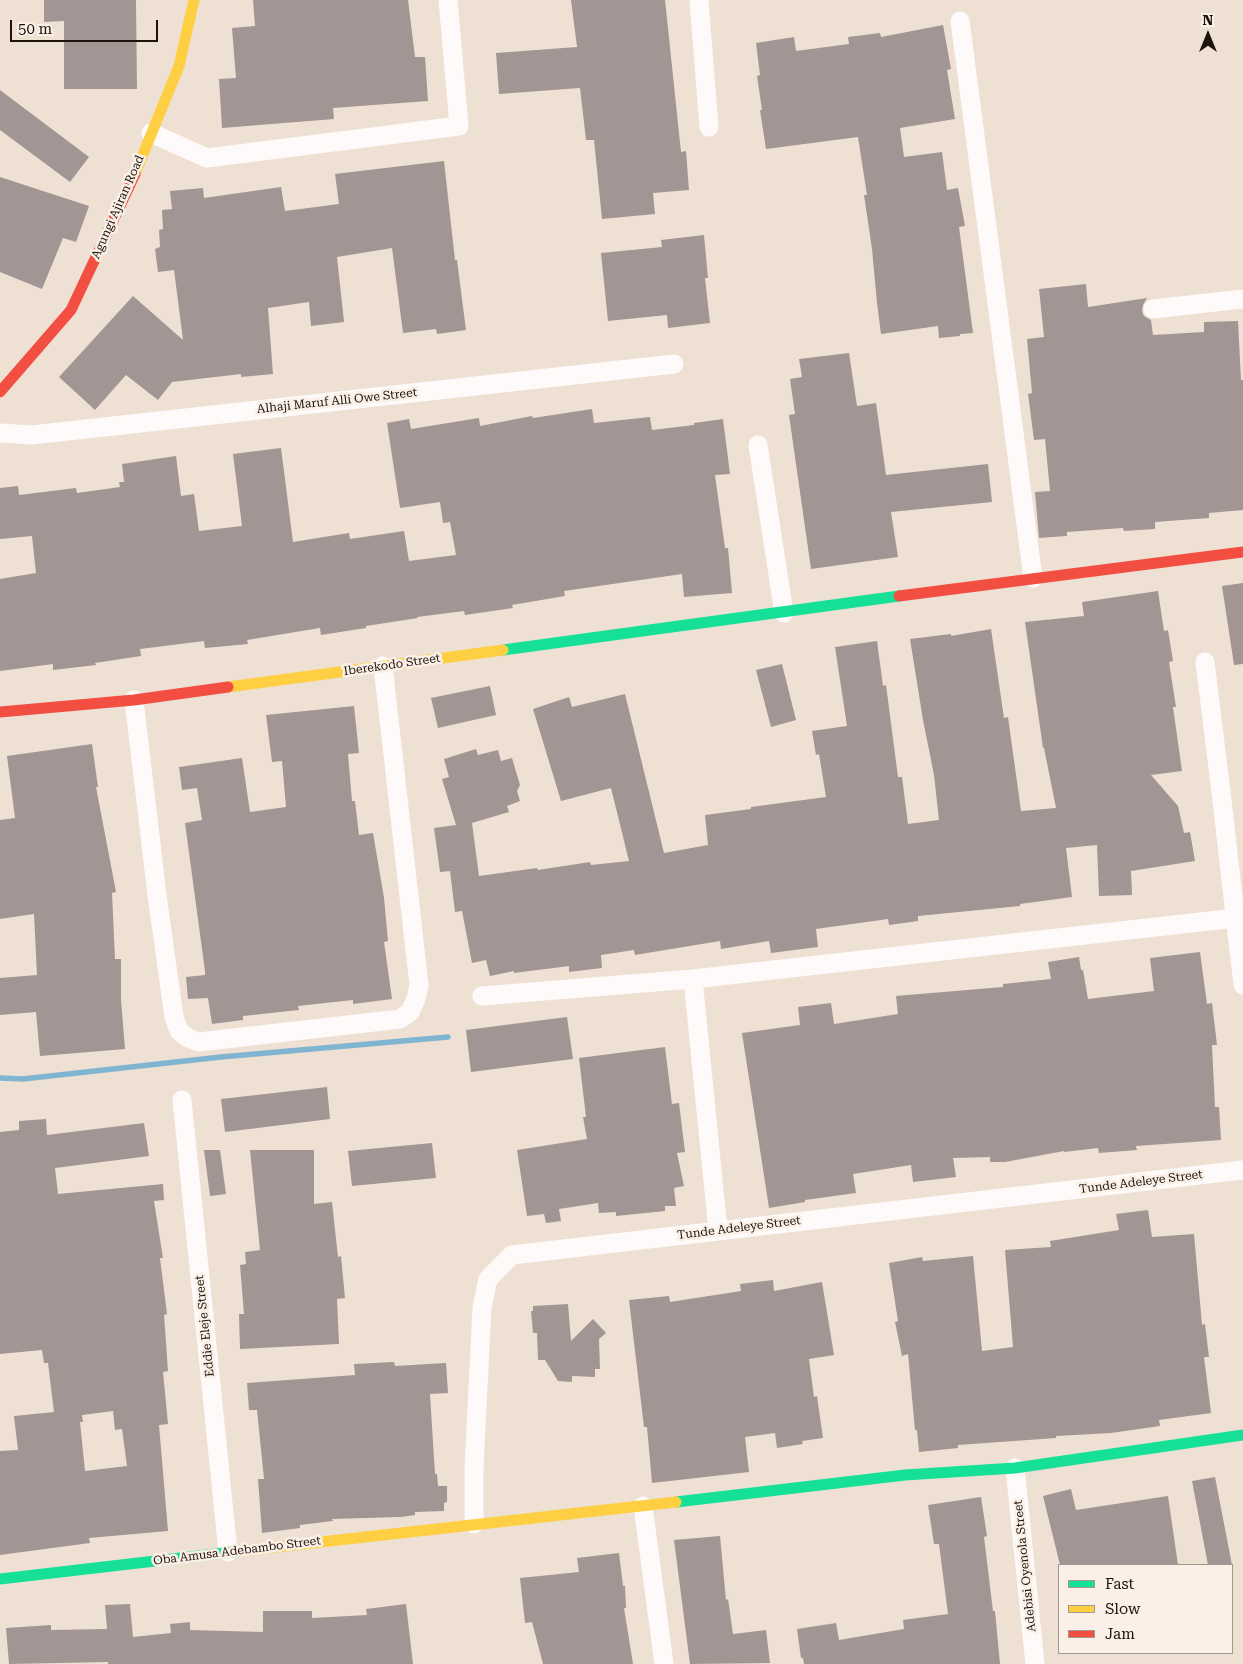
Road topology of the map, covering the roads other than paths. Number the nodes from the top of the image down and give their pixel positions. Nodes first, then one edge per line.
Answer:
1 (194, 0) edge
2 (448, 0) edge
3 (699, 0) edge
4 (704, 0) edge
5 (960, 21) dead end
6 (709, 127) dead end
7 (151, 133) junction
8 (1243, 300) edge
9 (1153, 309) dead end
10 (674, 364) dead end
11 (0, 392) edge
12 (0, 433) edge
13 (758, 445) dead end
14 (1243, 552) edge
15 (1033, 578) junction
16 (784, 613) junction
17 (1204, 662) dead end
18 (383, 666) junction
19 (134, 700) junction
20 (0, 712) edge
21 (1236, 918) junction
22 (693, 978) junction
23 (1243, 985) edge
24 (482, 996) dead end
25 (182, 1100) dead end
26 (1243, 1170) edge
27 (718, 1231) junction
28 (1243, 1435) edge
29 (1015, 1468) junction
30 (643, 1506) junction
31 (474, 1524) junction
32 (228, 1552) junction
33 (0, 1579) edge
34 (664, 1664) edge
35 (1035, 1664) edge

1 - 7 street, Agungi Ajiran Road
2 - 7 street
3 - 4 street
3 - 6 street
5 - 15 street
7 - 11 street, Agungi Ajiran Road
8 - 9 street
10 - 12 street, Alhaji Maruf Alli Owe Street
13 - 16 street
14 - 15 street, Iberekodo Street
15 - 16 street, Iberekodo Street
16 - 18 street, Iberekodo Street
17 - 21 street
18 - 19 street, Iberekodo Street
18 - 19 street
19 - 20 street, Iberekodo Street
21 - 22 street
21 - 23 street
22 - 24 street
22 - 27 street
25 - 32 street, Eddie Eleje Street
26 - 27 street, Tunde Adeleye Street
27 - 31 street, Tunde Adeleye Street
28 - 29 street, Oba Amusa Adebambo Street
29 - 30 street, Oba Amusa Adebambo Street
29 - 35 street, Adebisi Oyenola Street
30 - 31 street, Oba Amusa Adebambo Street
30 - 34 street
31 - 32 street, Oba Amusa Adebambo Street
32 - 33 street, Oba Amusa Adebambo Street

